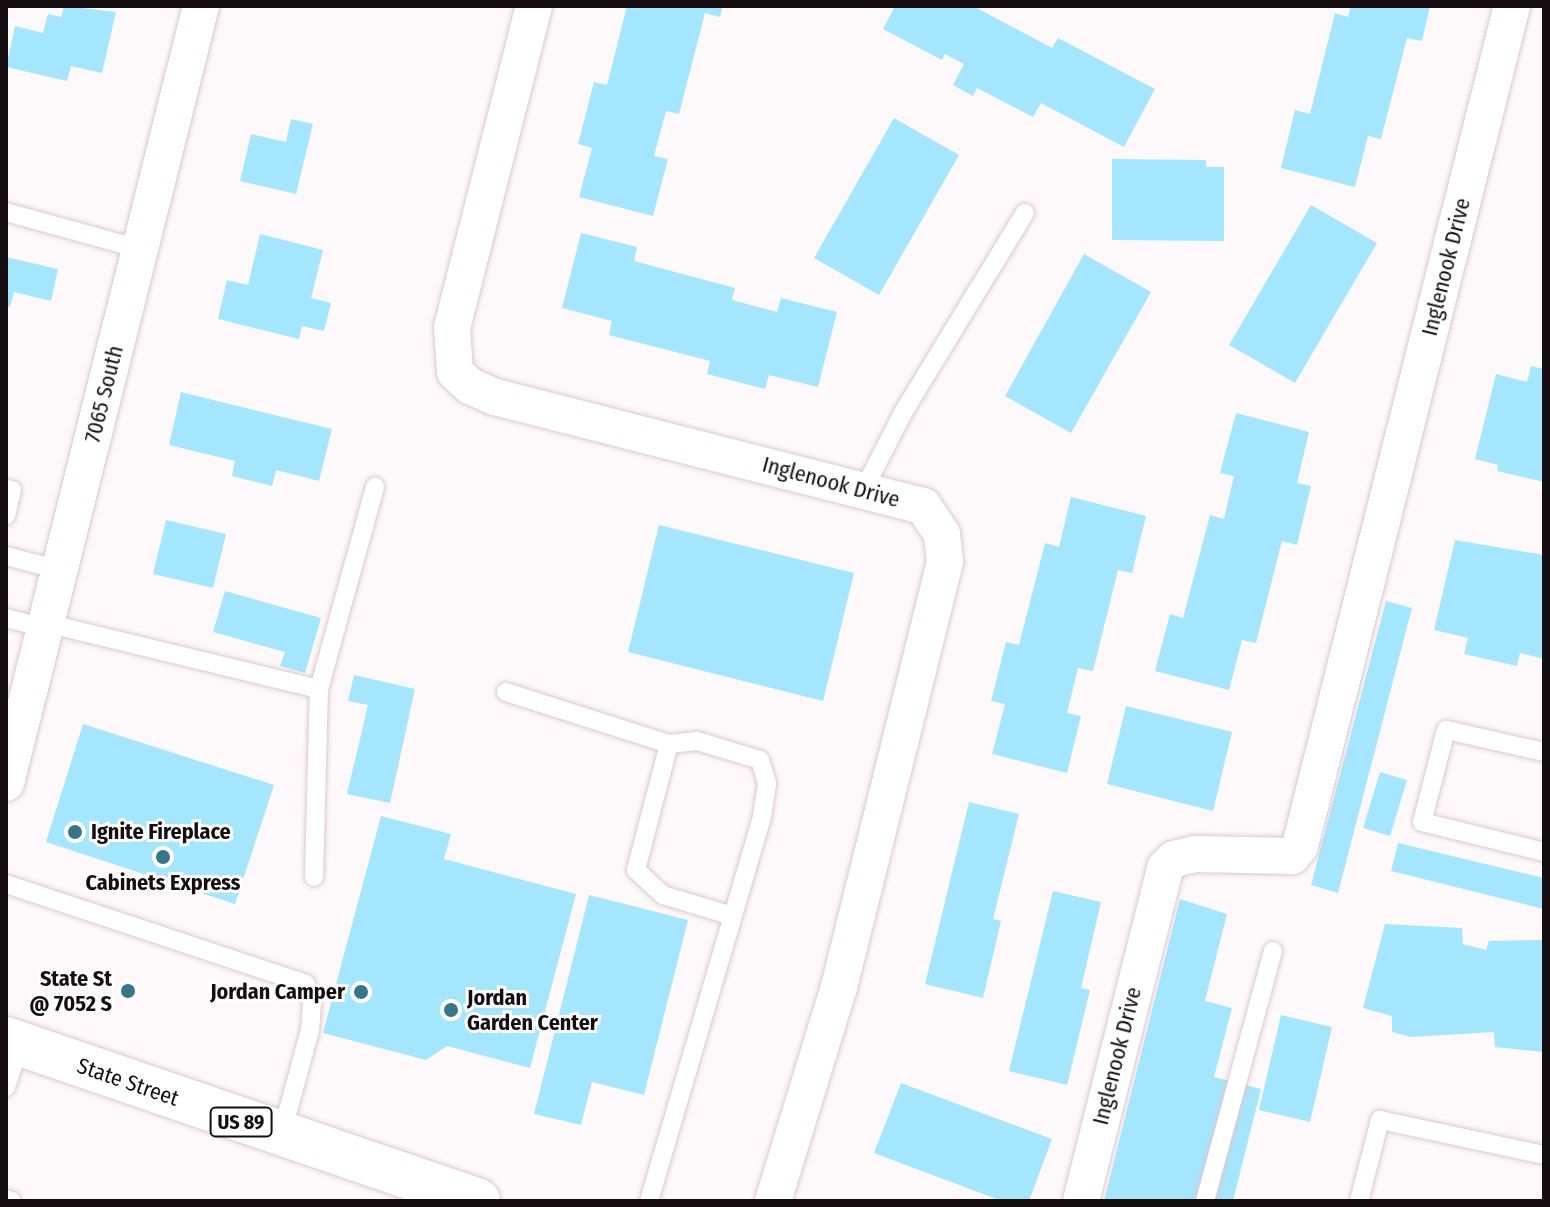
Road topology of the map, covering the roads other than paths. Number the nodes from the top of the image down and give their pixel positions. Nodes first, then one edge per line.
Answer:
1 (201, 6) edge
2 (534, 6) edge
3 (1512, 6) edge
4 (6, 212) edge
5 (1025, 213) dead end
6 (140, 249) junction
7 (375, 487) dead end
8 (6, 489) edge
9 (864, 489) junction
10 (6, 515) edge
11 (6, 556) edge
12 (59, 570) junction
13 (6, 618) edge
14 (46, 625) junction
15 (319, 689) junction
16 (506, 692) dead end
17 (669, 744) junction
18 (1544, 752) edge
19 (6, 783) edge
20 (1544, 852) edge
21 (314, 877) dead end
22 (6, 884) edge
23 (732, 916) junction
24 (1273, 951) dead end
25 (13, 1042) edge
26 (6, 1087) edge
27 (281, 1136) junction
28 (1544, 1155) edge
29 (401, 1189) edge
30 (6, 1199) edge
31 (12, 1201) edge
32 (478, 1201) edge
33 (649, 1201) edge
34 (773, 1201) edge
35 (1081, 1201) edge
36 (1205, 1201) edge
37 (1359, 1201) edge

1 - 6 street, 7065 South
2 - 9 street, Inglenook Drive
3 - 35 street, Inglenook Drive
4 - 6 lane
5 - 9 lane
6 - 12 street, 7065 South
7 - 15 lane
8 - 10 lane
9 - 34 street, Inglenook Drive
11 - 12 lane
12 - 14 street, 7065 South
13 - 14 lane
14 - 15 lane
14 - 19 street, 7065 South
15 - 21 lane
16 - 17 lane
17 - 23 lane
17 - 23 lane
18 - 20 lane
22 - 27 lane
23 - 33 lane
24 - 36 lane
25 - 26 lane
25 - 27 main road, State Street / US 89
27 - 29 main road, State Street / US 89
28 - 37 lane
29 - 32 main road, State Street / US 89
30 - 31 lane

